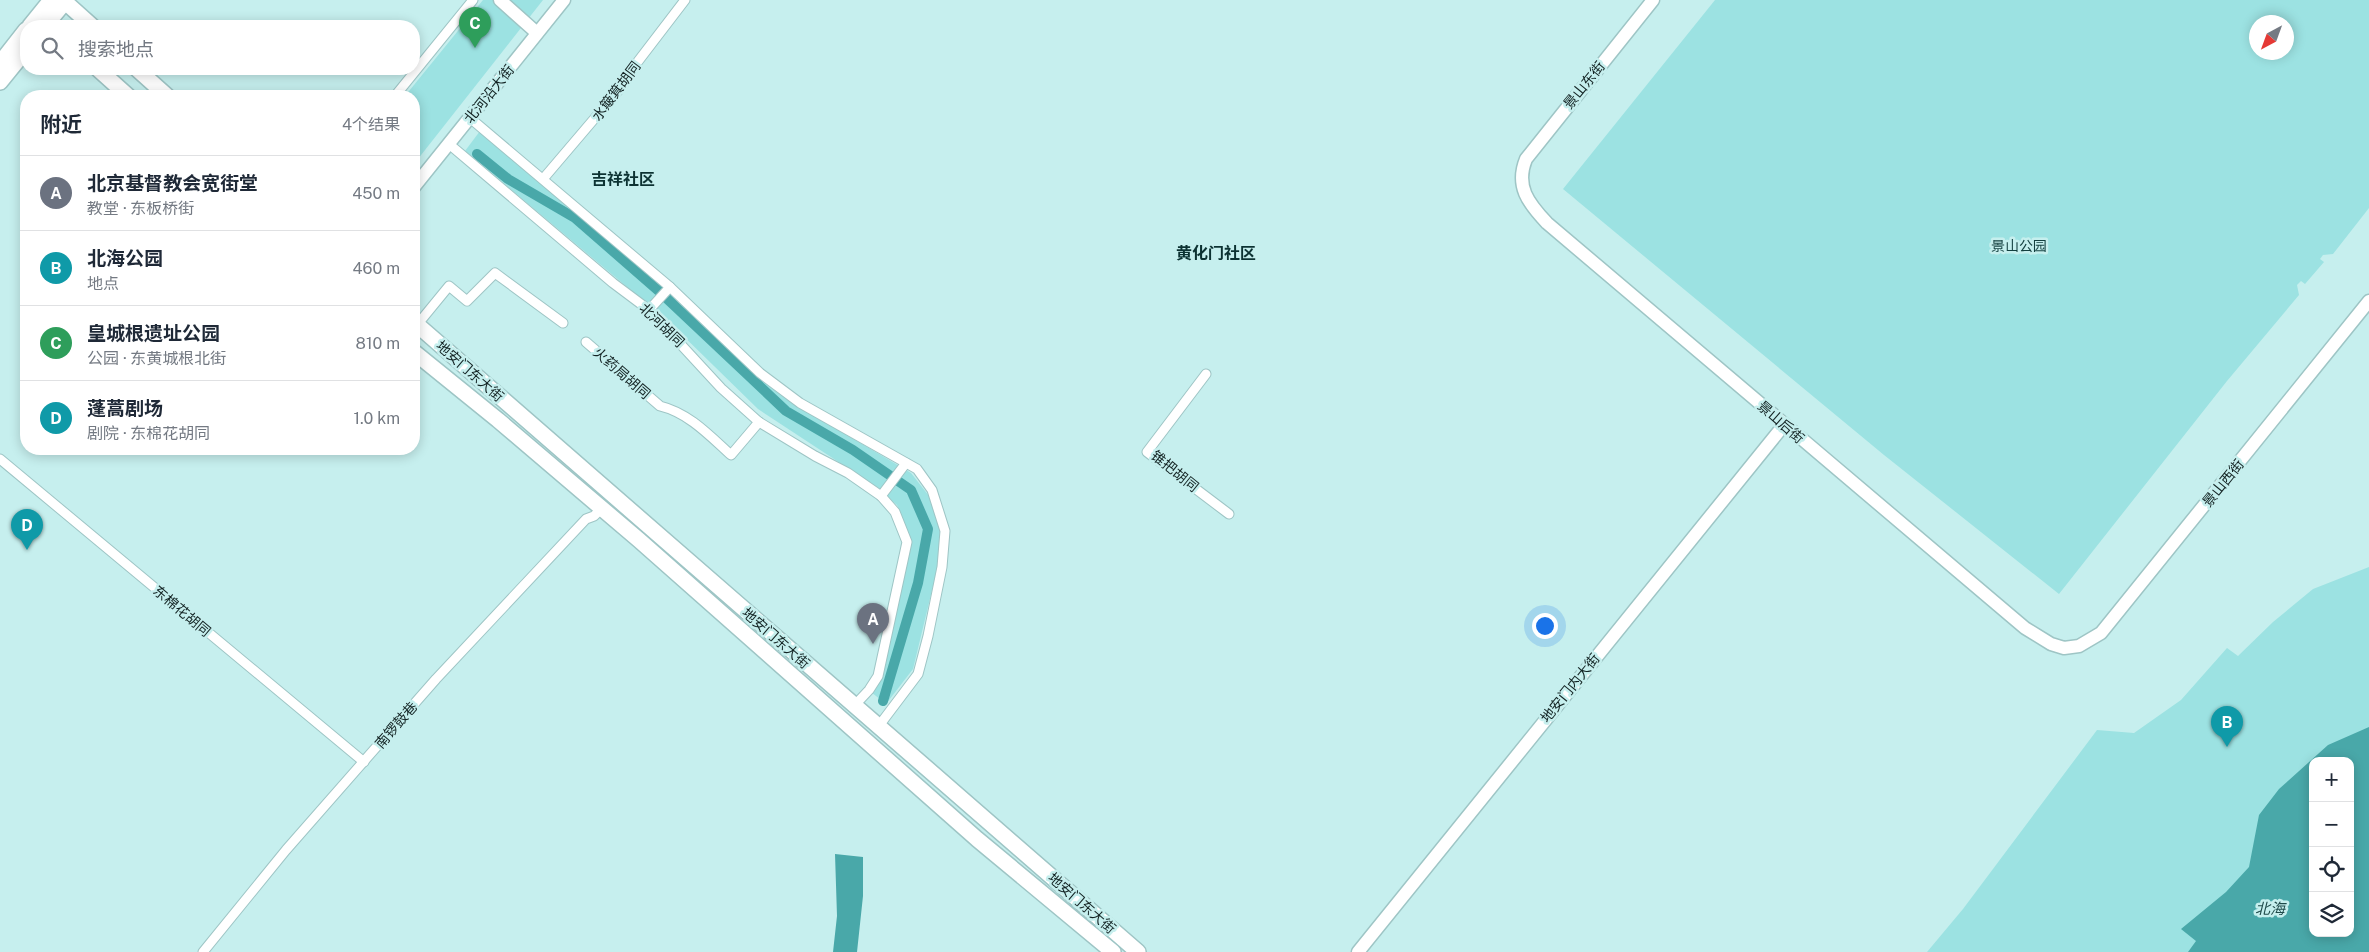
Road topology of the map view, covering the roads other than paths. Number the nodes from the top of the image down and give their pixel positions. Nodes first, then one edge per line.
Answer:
1 (61, 0) edge
2 (473, 0) edge
3 (500, 0) edge
4 (564, 0) edge
5 (685, 0) edge
6 (1653, 0) edge
7 (44, 18) edge
8 (85, 20) edge
9 (537, 33) junction
10 (20, 38) edge
11 (20, 57) edge
12 (0, 63) edge
13 (420, 65) edge
14 (105, 75) edge
15 (144, 75) edge
16 (412, 75) edge
17 (0, 82) edge
18 (121, 90) edge
19 (160, 90) edge
20 (400, 90) edge
21 (470, 118) junction
22 (449, 144) junction
23 (1521, 175) joint
24 (420, 180) edge
25 (543, 180) junction
26 (670, 287) junction
27 (2369, 301) edge
28 (649, 310) junction
29 (420, 318) edge
30 (563, 323) dead end
31 (420, 327) edge
32 (586, 342) dead end
33 (420, 357) edge
34 (1206, 374) dead end
35 (759, 422) junction
36 (1784, 425) junction
37 (0, 459) edge
38 (906, 463) junction
39 (881, 496) junction
40 (600, 509) junction
41 (1229, 514) dead end
42 (2064, 648) joint
43 (854, 706) junction
44 (878, 727) junction
45 (364, 762) junction
46 (203, 952) edge
47 (1113, 952) edge
48 (1138, 952) edge
49 (1358, 952) edge

1 - 7 main road
1 - 8 main road
2 - 13 street
3 - 9 street
4 - 9 street, 北河沿大街
5 - 25 street, 水簸箕胡同
6 - 23 street, 景山东街
9 - 21 street, 北河沿大街
10 - 12 main road
11 - 17 main road
14 - 18 main road
15 - 19 main road
16 - 20 street
21 - 22 street, 北河沿大街
21 - 25 street
22 - 24 street, 北河沿大街
22 - 28 street, 北河胡同
23 - 36 street, 景山后街
25 - 26 street
26 - 28 street
26 - 38 street
27 - 42 street, 景山西街
28 - 35 street, 北河胡同
29 - 30 street
31 - 43 main road, 地安门东大街
32 - 35 street, 火药局胡同
33 - 40 main road, 地安门东大街
34 - 41 street, 锥把胡同
35 - 39 street, 北河胡同
36 - 42 street, 景山后街
36 - 49 street, 地安门内大街
37 - 45 street, 东棉花胡同
38 - 39 street
38 - 44 street
39 - 43 street, 北河胡同
40 - 45 street, 南锣鼓巷
40 - 47 main road, 地安门东大街
43 - 44 main road, 地安门东大街
44 - 48 main road, 地安门东大街
45 - 46 street, 南锣鼓巷

